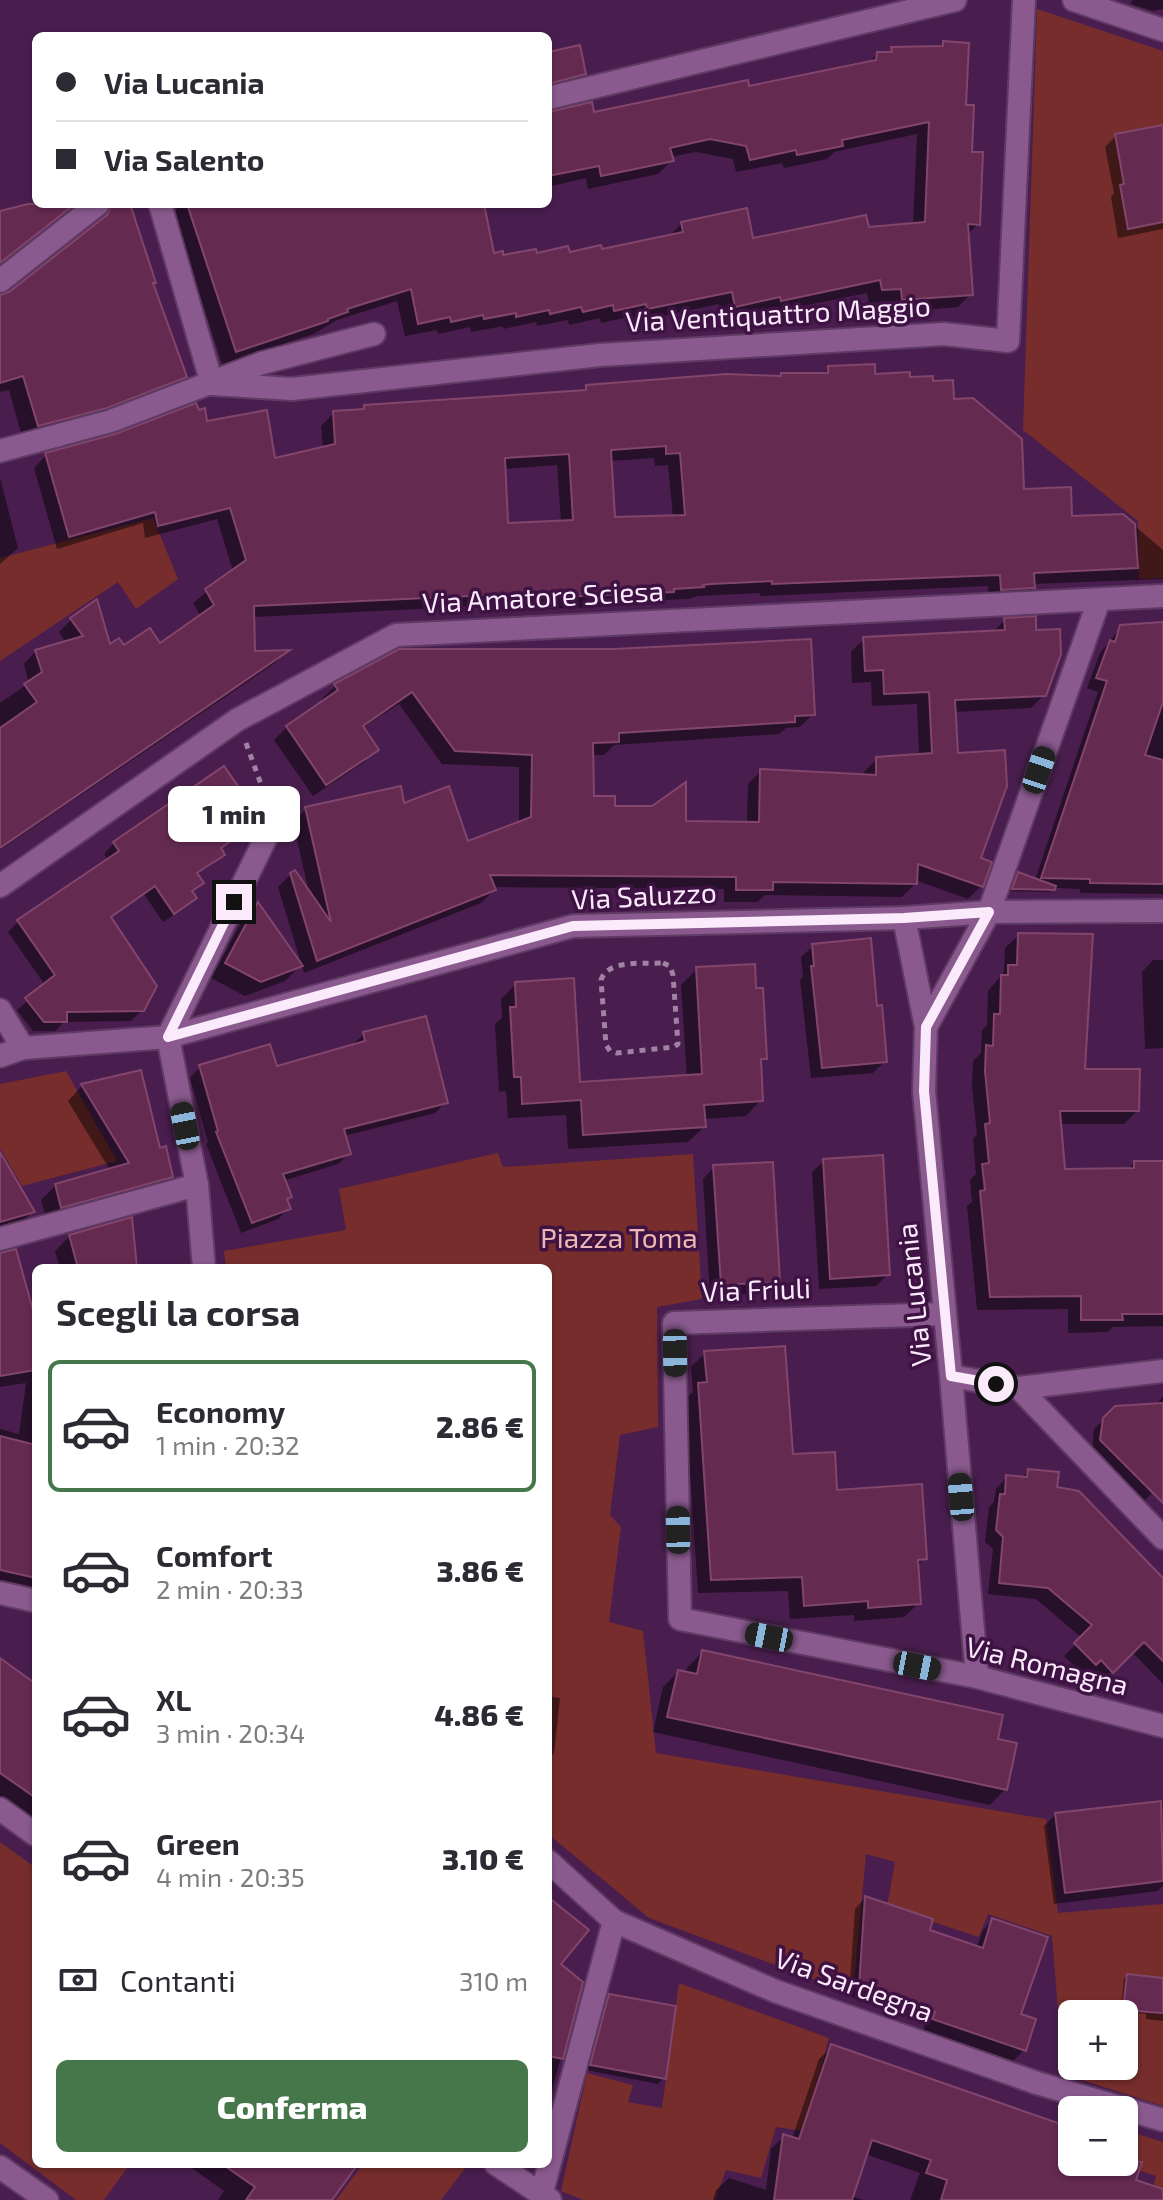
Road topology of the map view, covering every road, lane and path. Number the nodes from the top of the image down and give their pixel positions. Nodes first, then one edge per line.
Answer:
1 (861, 0) edge
2 (955, 0) edge
3 (1024, 0) edge
4 (1074, 0) edge
5 (930, 3) edge
6 (854, 24) junction
7 (1163, 30) edge
8 (552, 97) edge
9 (93, 208) edge
10 (161, 208) edge
11 (0, 281) edge
12 (374, 334) dead end
13 (212, 384) junction
14 (0, 451) edge
15 (1163, 596) edge
16 (1099, 600) junction
17 (237, 720) junction
18 (274, 821) joint
19 (0, 886) edge
20 (1163, 911) edge
21 (989, 912) junction
22 (904, 918) junction
23 (670, 966) joint
24 (0, 1010) edge
25 (926, 1027) junction
26 (168, 1037) junction
27 (23, 1048) junction
28 (0, 1056) edge
29 (197, 1185) junction
30 (0, 1239) edge
31 (204, 1264) edge
32 (945, 1314) junction
33 (1163, 1371) edge
34 (951, 1376) junction
35 (1019, 1388) junction
36 (1163, 1538) edge
37 (0, 1593) edge
38 (32, 1600) edge
39 (680, 1619) joint
40 (977, 1677) junction
41 (1163, 1726) edge
42 (0, 1809) edge
43 (32, 1832) edge
44 (552, 1865) edge
45 (614, 1921) junction
46 (1163, 2120) edge
47 (0, 2167) edge
48 (502, 2168) edge
49 (529, 2168) edge
50 (545, 2198) edge
51 (47, 2200) edge

1 - 6 street
2 - 5 street
3 - 13 street, Via Ventiquattro Maggio
4 - 7 street
5 - 6 street
6 - 8 street
9 - 11 street
10 - 13 street
12 - 13 street, Via Ventiquattro Maggio
13 - 14 street, Via Ventiquattro Maggio
15 - 16 street, Via Amatore Sciesa
16 - 17 street, Via Amatore Sciesa
16 - 21 street, Via Lucania
17 - 18 path
17 - 19 street, Via Amatore Sciesa
18 - 26 street
20 - 21 street, Via Saluzzo
21 - 22 street, Via Saluzzo
21 - 25 street, Via Lucania
22 - 25 street, Via Lucania
22 - 26 street, Via Saluzzo
23 - 23 path
24 - 27 street
25 - 32 street, Via Lucania
26 - 27 street, Via Saluzzo
26 - 29 street
27 - 28 street, Via Saluzzo
29 - 30 street
29 - 31 street
32 - 34 street, Via Lucania
32 - 39 street, Via Friuli
33 - 35 street, Via Lucania
34 - 35 street, Via Lucania
34 - 40 street
35 - 36 street
37 - 38 street
39 - 40 street, Via Romagna
40 - 41 street, Via Romagna
42 - 43 street
44 - 45 street, Via Sardegna
45 - 46 street, Via Sardegna
45 - 50 street
47 - 51 street
48 - 50 street
49 - 50 street

